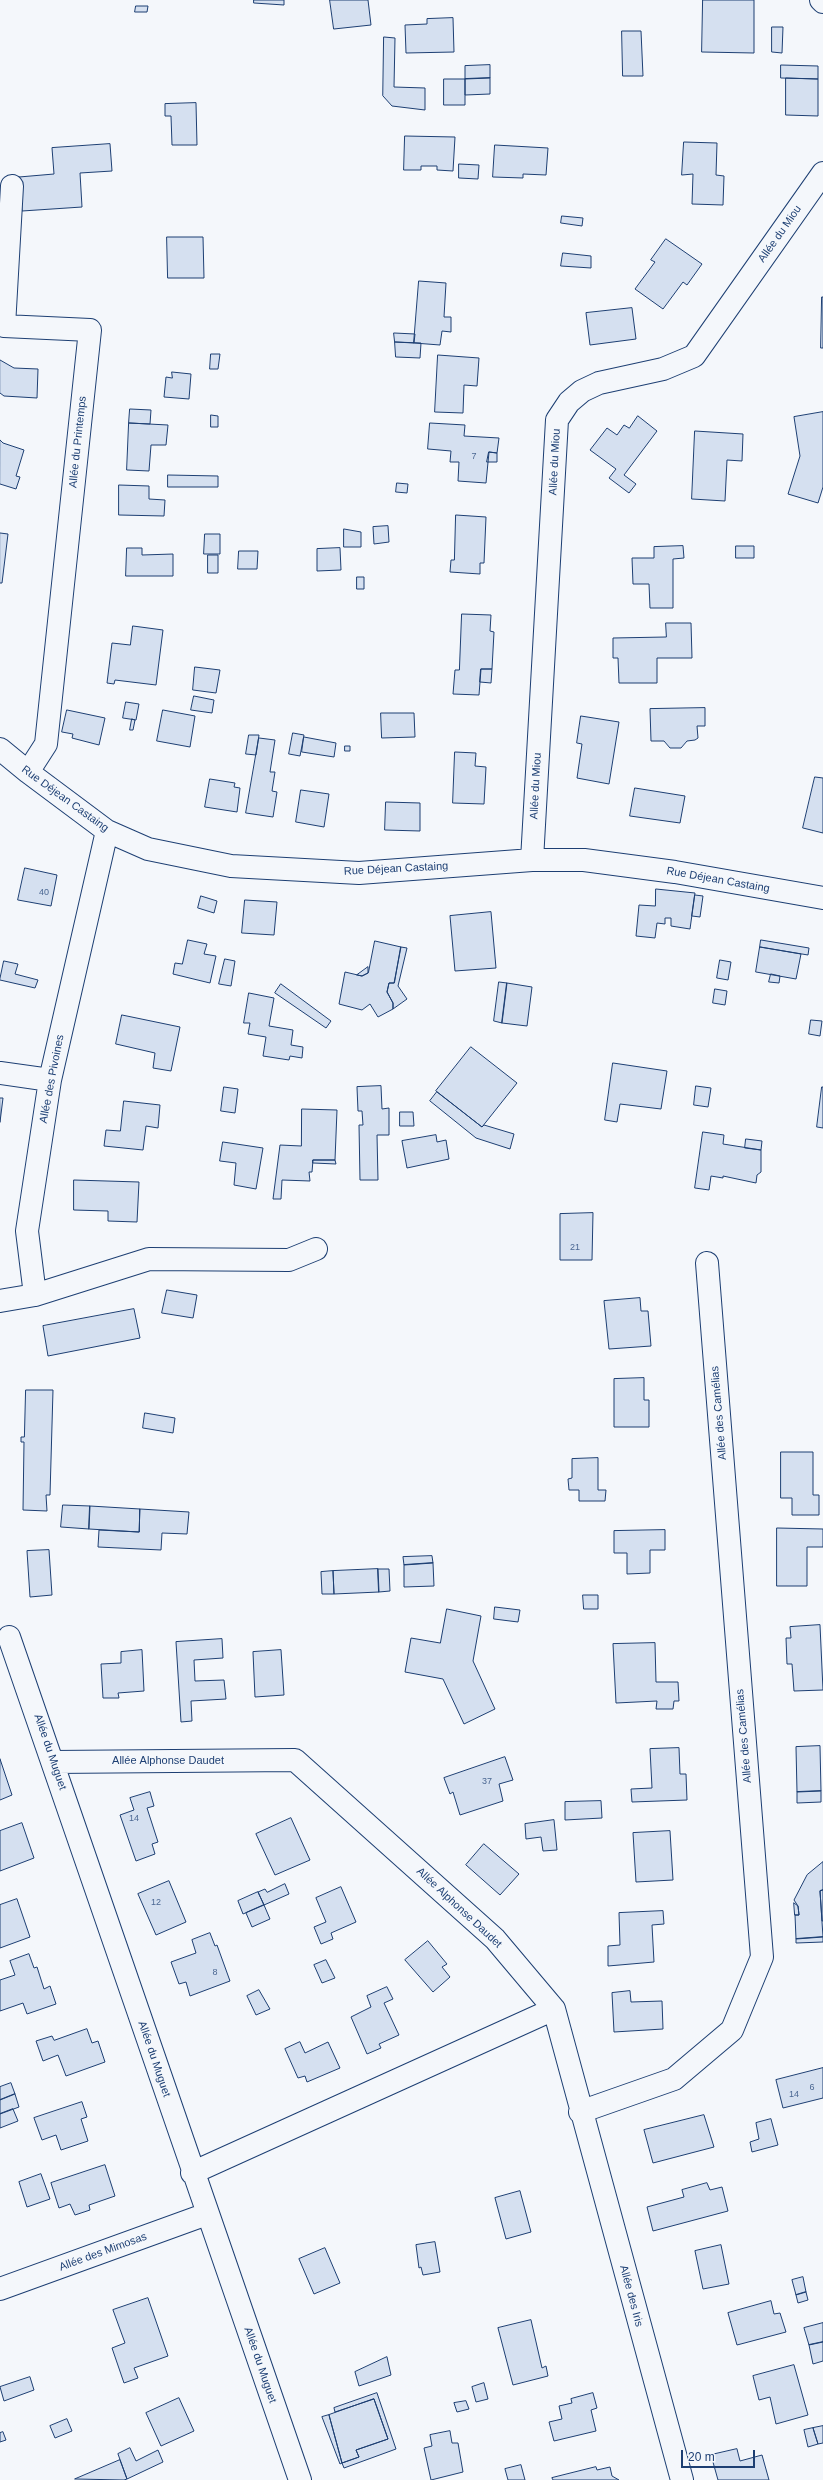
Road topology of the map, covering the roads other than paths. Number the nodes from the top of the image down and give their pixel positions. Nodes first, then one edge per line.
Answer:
1 (823, 173) edge
2 (12, 186) dead end
3 (0, 748) edge
4 (28, 772) junction
5 (107, 831) junction
6 (532, 860) junction
7 (823, 898) edge
8 (0, 1073) edge
9 (50, 1080) junction
10 (316, 1249) dead end
11 (707, 1263) dead end
12 (35, 1295) junction
13 (0, 1301) edge
14 (9, 1637) dead end
15 (53, 1762) junction
16 (554, 2010) junction
17 (580, 2112) junction
18 (192, 2173) junction
19 (207, 2214) junction
20 (0, 2290) edge
21 (300, 2480) edge
22 (682, 2480) edge

1 - 6 street, Allée du Miou
2 - 4 street, Allée du Printemps
3 - 4 street, Rue Déjean Castaing
4 - 5 street, Rue Déjean Castaing
5 - 6 street, Rue Déjean Castaing
5 - 9 street, Allée des Pivoines
6 - 7 street, Rue Déjean Castaing
8 - 9 street
9 - 12 street, Allée des Pivoines
10 - 12 street
11 - 17 street, Allée des Camélias
12 - 13 street
14 - 15 street, Allée du Muguet
15 - 16 street, Allée Alphonse Daudet
15 - 18 street, Allée du Muguet
16 - 17 street, Allée des Iris
16 - 18 street
17 - 22 street, Allée des Iris
18 - 19 street, Allée du Muguet
19 - 20 street, Allée des Mimosas
19 - 21 street, Allée du Muguet

